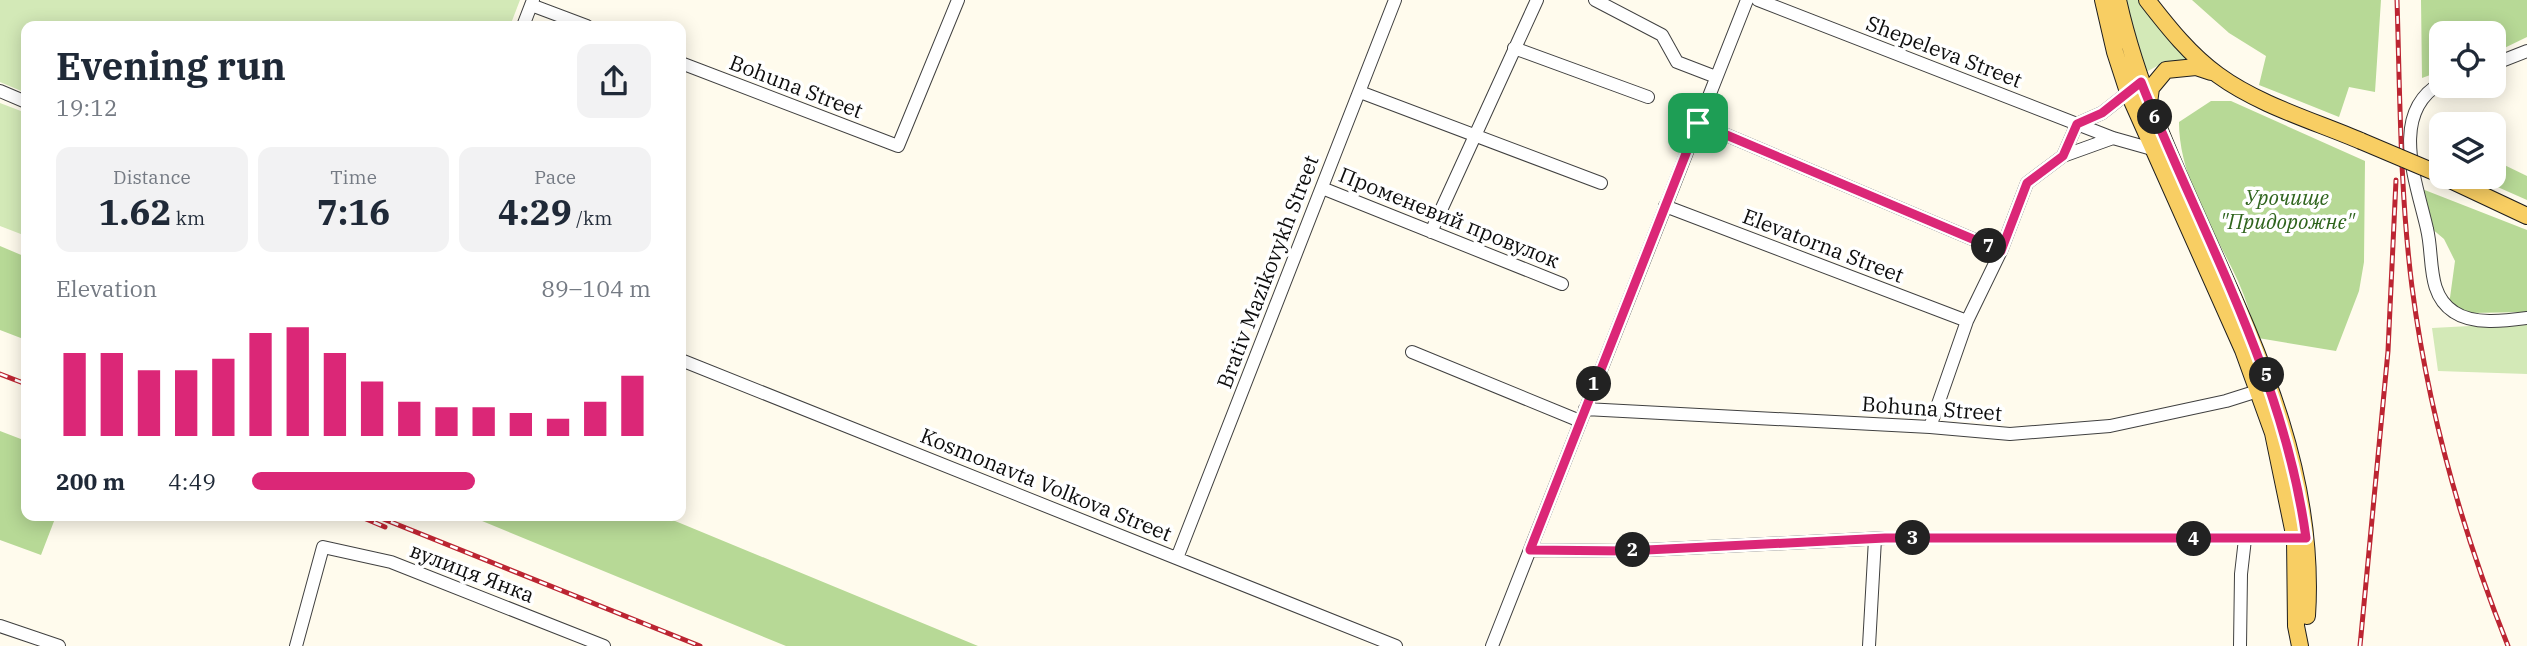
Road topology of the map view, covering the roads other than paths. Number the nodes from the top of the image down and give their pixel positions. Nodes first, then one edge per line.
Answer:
1 (958, 0) edge
2 (1395, 0) edge
3 (1537, 0) edge
4 (1595, 0) edge
5 (1747, 0) edge
6 (1758, 0) edge
7 (2103, 0) edge
8 (2118, 0) edge
9 (2147, 0) edge
10 (532, 2) edge
11 (525, 21) edge
12 (576, 21) edge
13 (1514, 48) junction
14 (2527, 51) edge
15 (2506, 59) edge
16 (686, 65) edge
17 (2166, 70) junction
18 (2216, 74) junction
19 (1716, 77) junction
20 (2135, 87) junction
21 (0, 91) edge
22 (1360, 92) junction
23 (2429, 92) edge
24 (1648, 97) dead end
25 (21, 100) edge
26 (2149, 103) junction
27 (1698, 123) junction
28 (2077, 124) junction
29 (1473, 136) junction
30 (2113, 138) junction
31 (2152, 149) junction
32 (2063, 156) junction
33 (2429, 170) edge
34 (1601, 183) dead end
35 (1322, 188) junction
36 (2470, 189) edge
37 (1665, 206) junction
38 (2527, 216) edge
39 (1431, 232) junction
40 (2001, 251) junction
41 (1562, 284) dead end
42 (2527, 318) edge
43 (1967, 321) junction
44 (1412, 352) dead end
45 (686, 362) edge
46 (2265, 389) junction
47 (1582, 415) junction
48 (1930, 427) junction
49 (1875, 538) junction
50 (2245, 539) junction
51 (2301, 539) junction
52 (1530, 550) junction
53 (1177, 558) junction
54 (0, 626) edge
55 (59, 646) edge
56 (296, 646) edge
57 (604, 646) edge
58 (1396, 646) edge
59 (1492, 646) edge
60 (1869, 646) edge
61 (2240, 646) edge
62 (2302, 646) edge

1 - 16 street, Bohuna Street
2 - 22 street, Brativ Mazikovykh Street
3 - 13 street
4 - 19 street
5 - 19 street
6 - 28 street, Shepeleva Street
7 - 20 main road
8 - 20 main road
9 - 18 main road
10 - 11 street
10 - 12 street
13 - 24 street
13 - 29 street
14 - 15 street
17 - 18 main road
17 - 20 street
17 - 26 main road
18 - 33 main road, bridge
19 - 27 street
20 - 26 main road
20 - 28 street
20 - 31 main road
21 - 25 street
22 - 29 street
22 - 35 street, Brativ Mazikovykh Street
23 - 42 street
26 - 46 main road
27 - 37 street
27 - 40 street
28 - 30 street, Shepeleva Street
28 - 32 street
29 - 34 street
29 - 39 street
30 - 31 street, Shepeleva Street
30 - 32 street
31 - 46 main road
32 - 40 street
35 - 39 street, Променевий провулок
35 - 53 street, Brativ Mazikovykh Street
36 - 38 main road
37 - 43 street, Elevatorna Street
37 - 47 street
39 - 41 street, Променевий провулок
40 - 43 street
43 - 48 street
44 - 47 street, Bohuna Street
45 - 53 street, Kosmonavta Volkova Street
46 - 48 street, Bohuna Street
46 - 51 main road
47 - 48 street, Bohuna Street
47 - 52 street
49 - 50 street
49 - 52 street
49 - 60 street
50 - 51 street
50 - 61 street
51 - 62 main road
52 - 59 street
53 - 58 street, Kosmonavta Volkova Street
54 - 55 street
56 - 57 street, вулиця Янка

